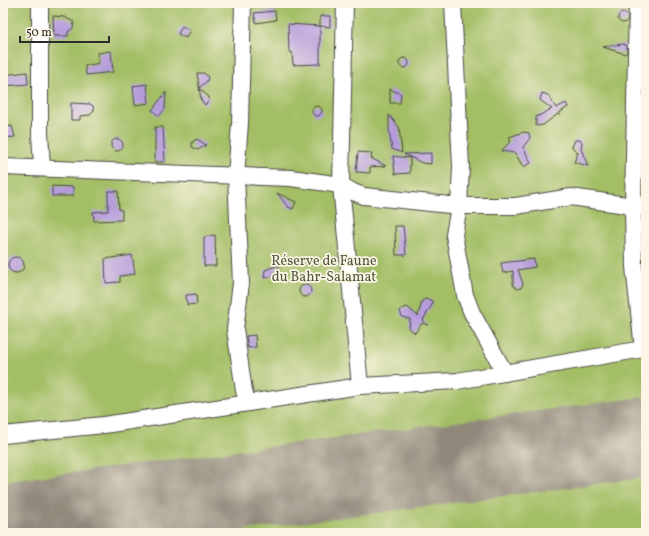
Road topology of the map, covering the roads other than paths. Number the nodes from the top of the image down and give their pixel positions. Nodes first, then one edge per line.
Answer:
1 (40, 3) edge
2 (243, 3) edge
3 (345, 3) edge
4 (453, 3) edge
5 (637, 3) edge
6 (3, 167) edge
7 (42, 168) junction
8 (236, 177) junction
9 (341, 185) junction
10 (459, 206) junction
11 (639, 207) edge
12 (505, 373) junction
13 (360, 386) junction
14 (248, 403) junction
15 (3, 435) edge

1 - 7 street
2 - 8 street
3 - 9 street
4 - 10 street
5 - 11 street
6 - 7 street
7 - 8 street
8 - 9 street
8 - 14 street
9 - 10 street
9 - 13 street
10 - 11 street
10 - 12 street
11 - 12 street
12 - 13 street
13 - 14 street
14 - 15 street

